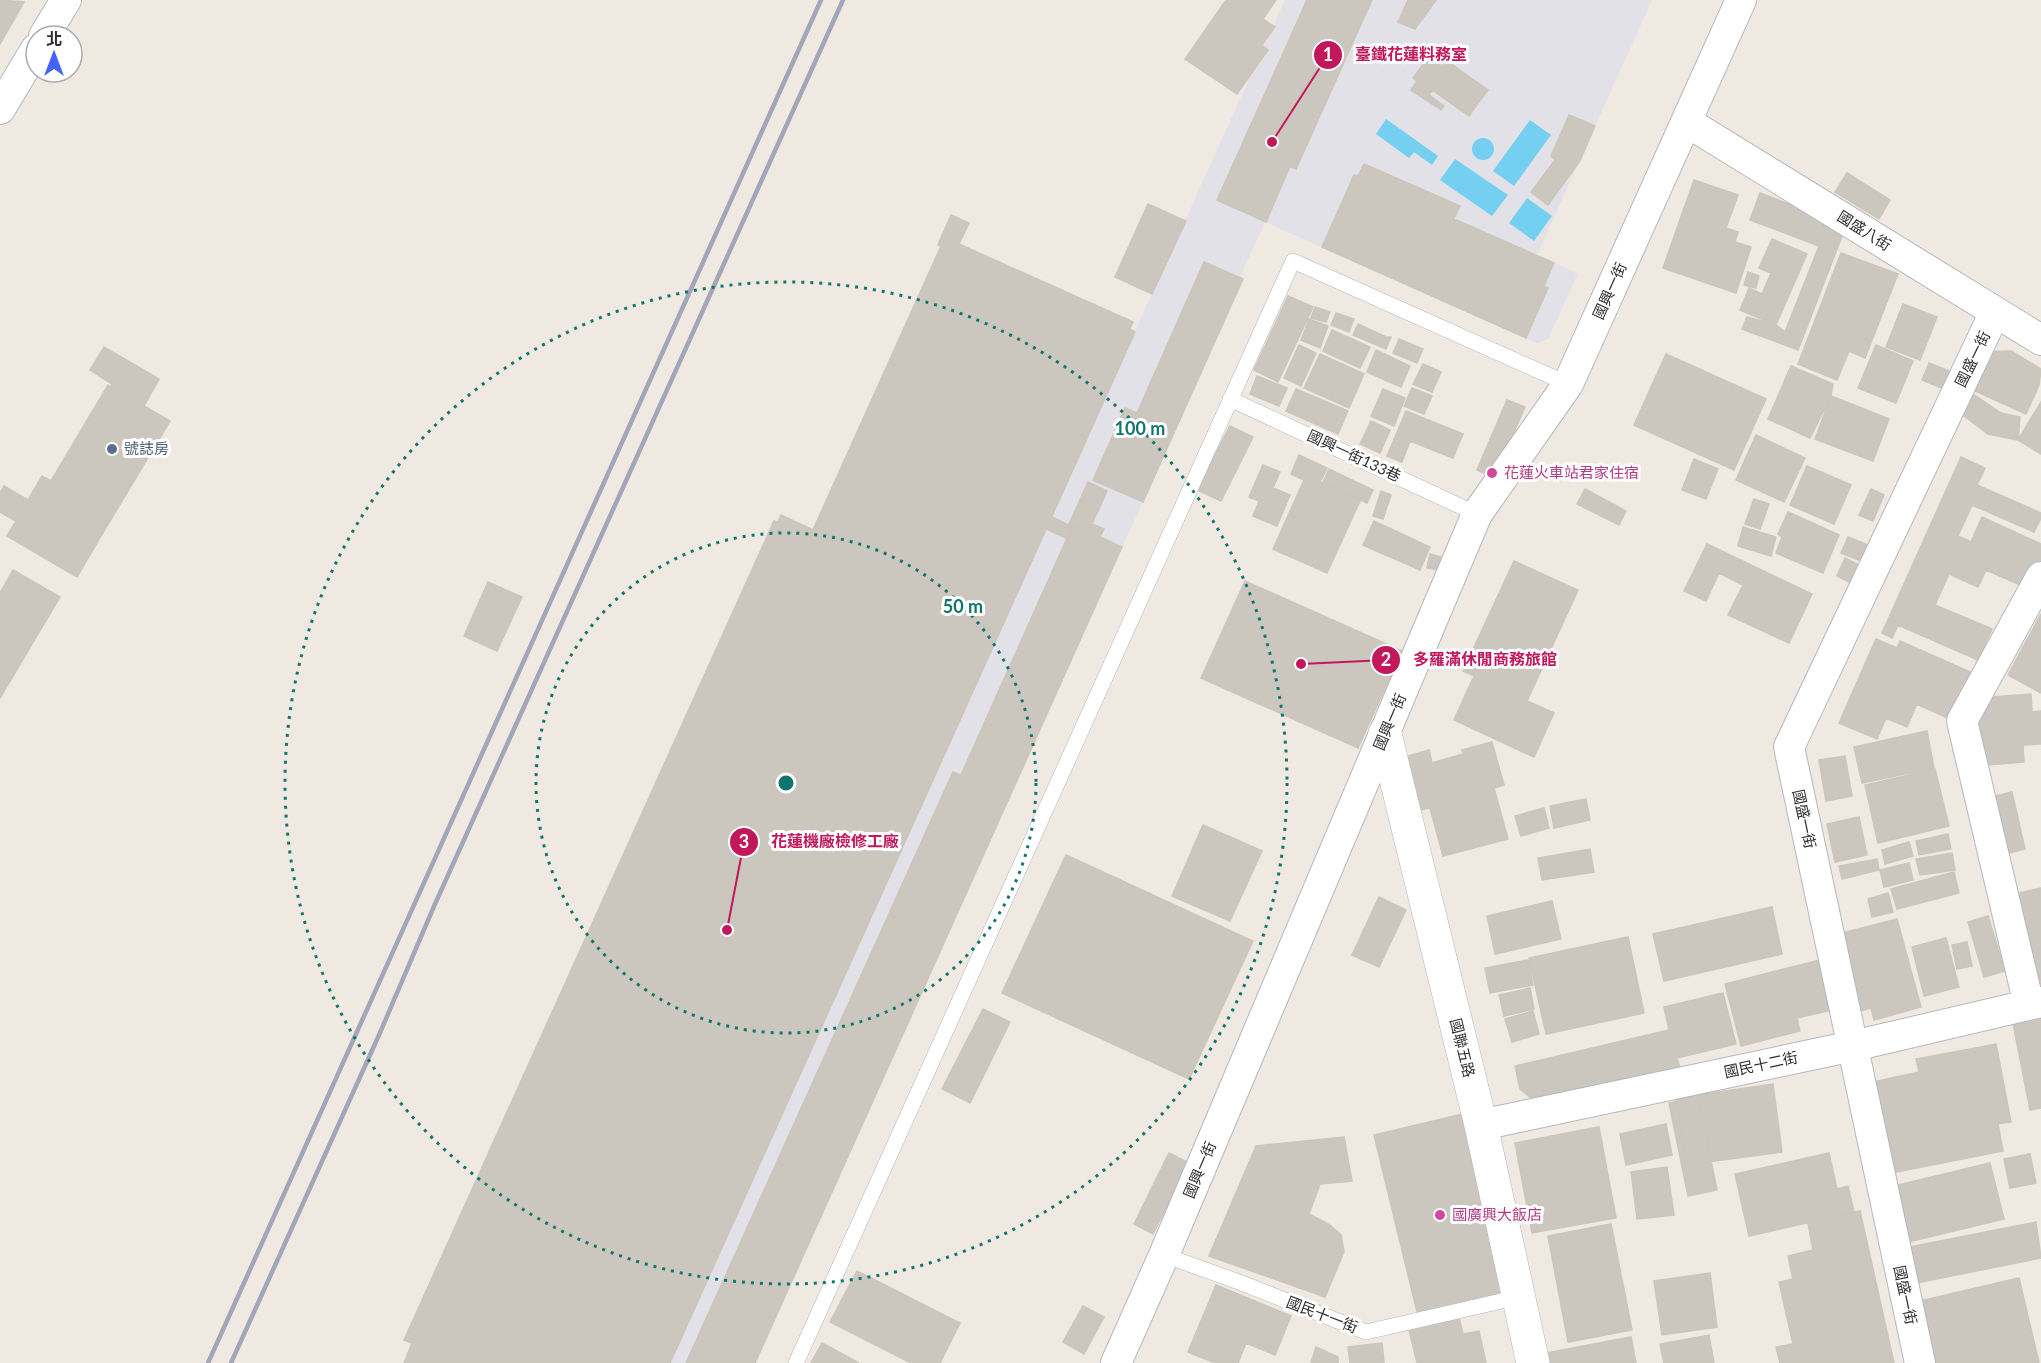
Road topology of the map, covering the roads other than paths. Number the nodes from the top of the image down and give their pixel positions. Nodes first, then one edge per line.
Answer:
1 (1741, 0) edge
2 (59, 3) edge
3 (49, 24) edge
4 (24, 70) edge
5 (0, 109) edge
6 (1687, 122) junction
7 (1995, 312) junction
8 (2041, 340) edge
9 (1568, 384) junction
10 (1230, 399) junction
11 (1477, 514) junction
12 (2041, 577) edge
13 (1385, 734) junction
14 (2035, 1004) edge
15 (1853, 1046) junction
16 (1481, 1125) junction
17 (1164, 1255) junction
18 (1519, 1297) junction
19 (796, 1363) edge
20 (1116, 1363) edge
21 (1533, 1363) edge
22 (1920, 1363) edge

1 - 6 street, 國興一街
2 - 3 street
4 - 5 street
6 - 7 street, 國盛八街
6 - 9 street, 國興一街
7 - 8 street, 國盛八街
7 - 15 street, 國盛一街
9 - 10 lane
9 - 11 street, 國興一街
10 - 11 lane, 國興一街133巷
10 - 19 lane
11 - 13 street, 國興一街
12 - 14 street
13 - 16 street, 國聯五路
13 - 17 street, 國興一街
14 - 15 street, 國民十二街
15 - 16 street, 國民十二街
15 - 22 street, 國盛一街
16 - 18 street, 國聯五路
17 - 18 lane, 國民十一街
17 - 20 street, 國興一街
18 - 21 street, 國聯五路

